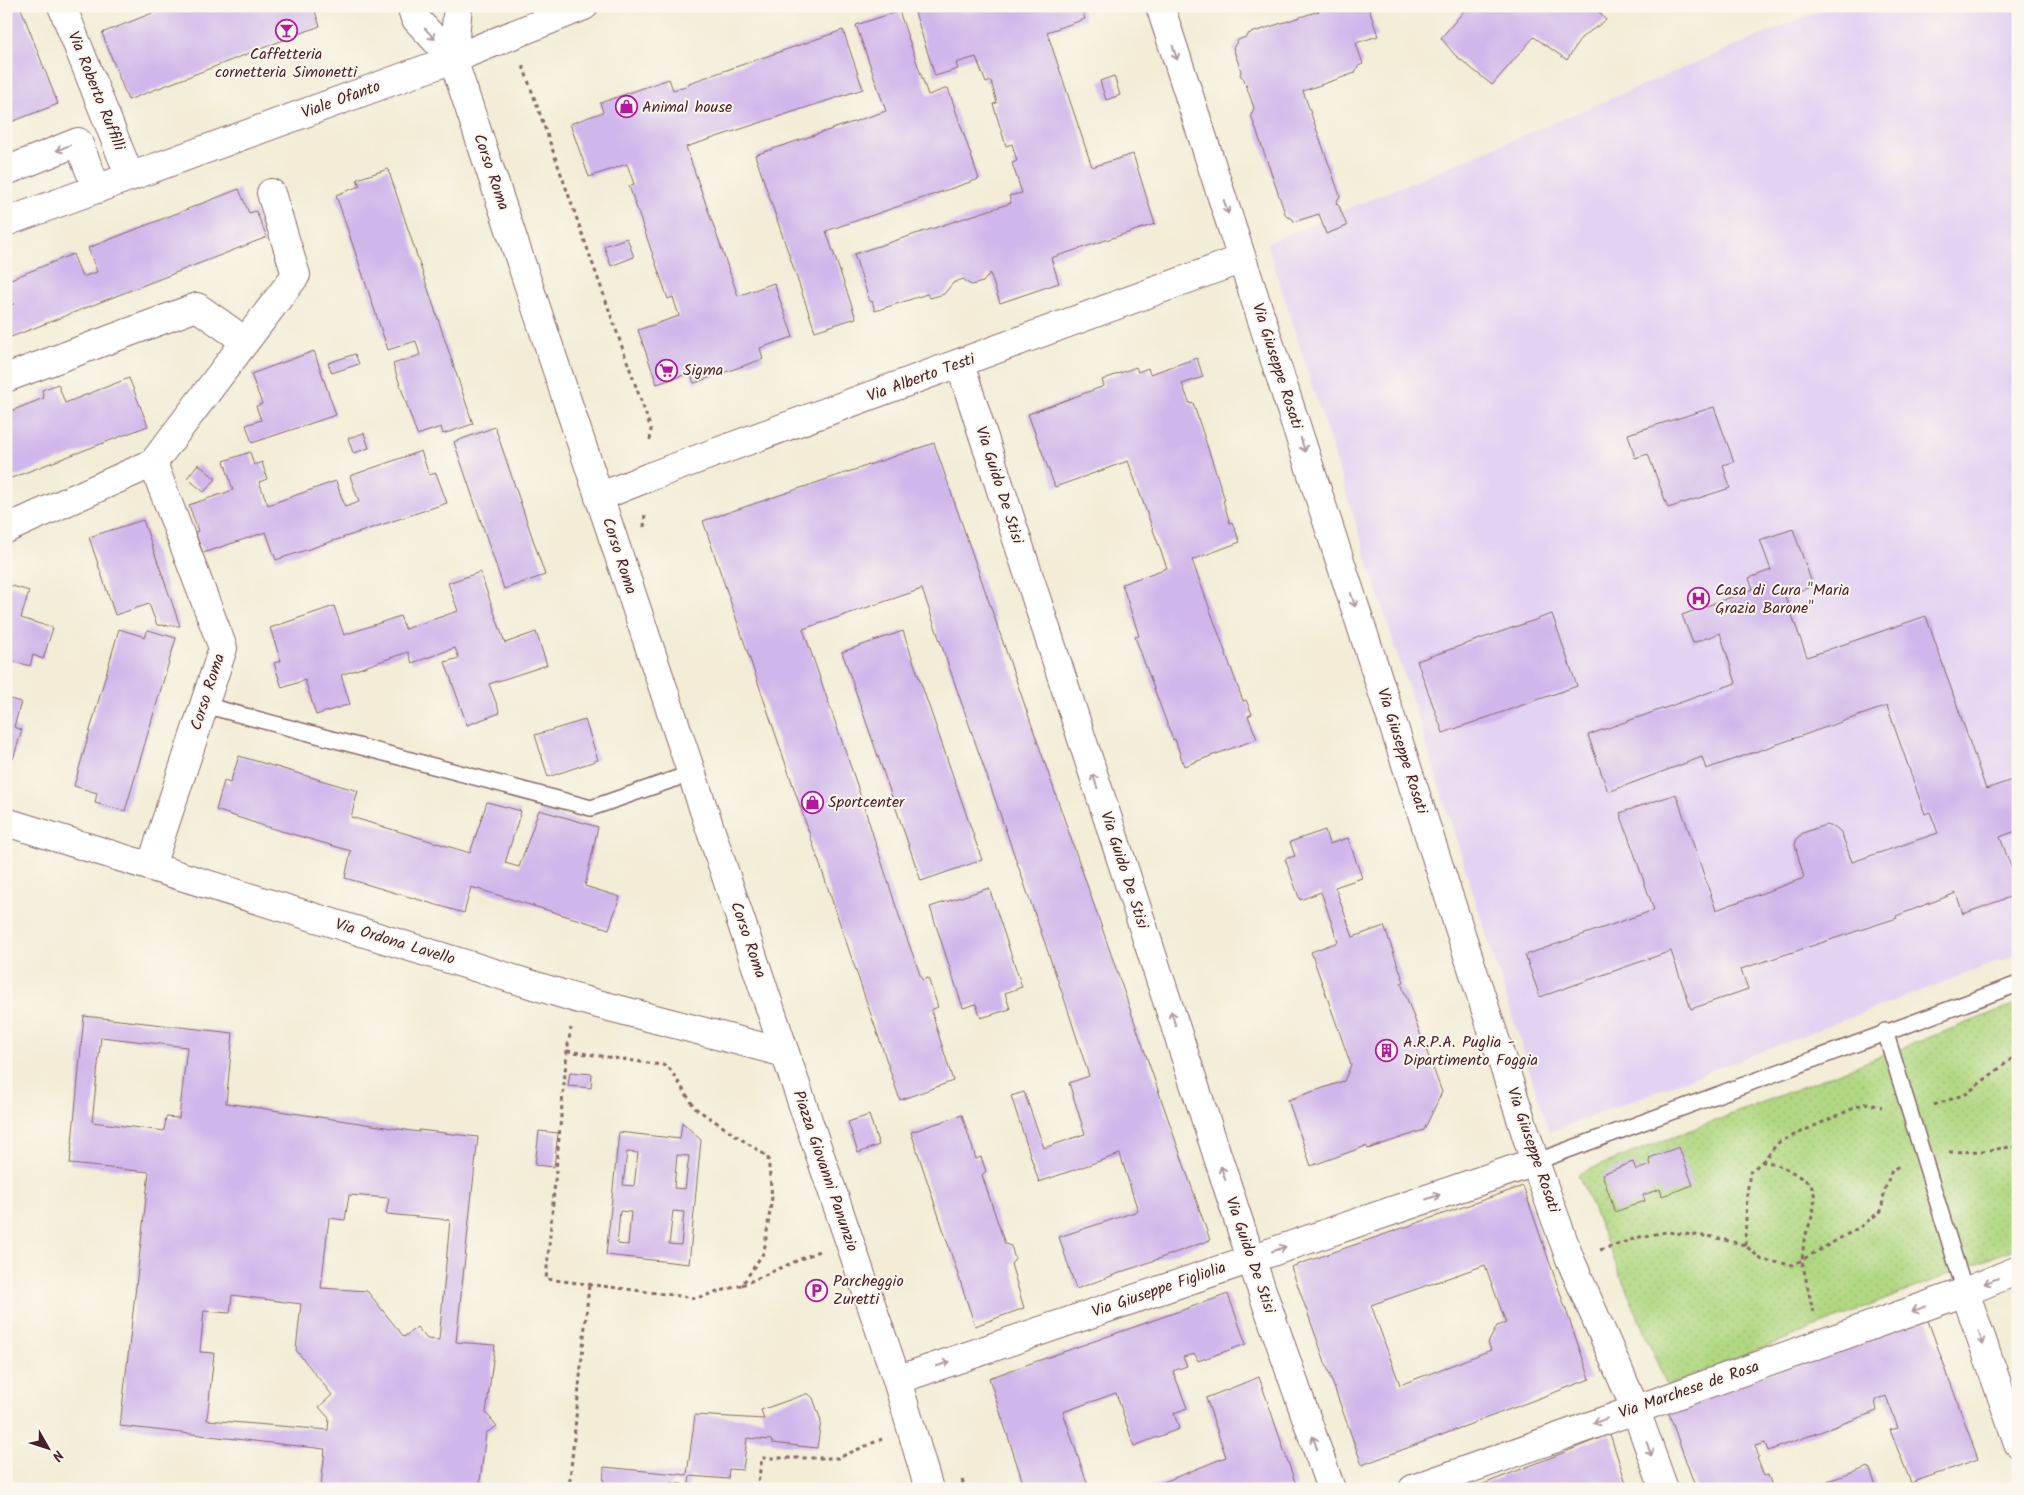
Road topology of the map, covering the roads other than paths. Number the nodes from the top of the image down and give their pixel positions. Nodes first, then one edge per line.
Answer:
1 (62, 6) edge
2 (411, 6) edge
3 (458, 6) edge
4 (584, 6) edge
5 (1160, 6) edge
6 (453, 59) junction
7 (6, 171) edge
8 (130, 176) junction
9 (97, 189) junction
10 (271, 192) dead end
11 (6, 222) edge
12 (1242, 259) junction
13 (245, 341) junction
14 (960, 364) junction
15 (6, 378) edge
16 (153, 464) junction
17 (600, 497) junction
18 (6, 529) edge
19 (204, 706) junction
20 (692, 773) junction
21 (6, 822) edge
22 (152, 866) junction
23 (2018, 984) edge
24 (1885, 1031) junction
25 (785, 1053) junction
26 (1536, 1162) junction
27 (1251, 1258) junction
28 (2018, 1270) edge
29 (1964, 1292) junction
30 (897, 1380) junction
31 (1635, 1408) junction
32 (2018, 1442) edge
33 (929, 1489) edge
34 (1331, 1489) edge
35 (1413, 1489) edge
36 (1664, 1489) edge

1 - 8 street, Via Roberto Ruffilli
2 -> 6 street, Corso Roma
3 - 6 street, Corso Roma
4 - 6 street, Viale Ofanto
5 -> 12 street, Via Giuseppe Rosati
6 - 8 street, Viale Ofanto
6 - 17 street, Corso Roma
9 -> 7 street
8 - 9 street, Viale Ofanto
9 - 11 street, Viale Ofanto
10 - 13 street
12 - 14 street, Via Alberto Testi
12 -> 26 street, Via Giuseppe Rosati
13 - 15 street
13 - 16 street
14 - 17 street, Via Alberto Testi
27 -> 14 street, Via Guido De Stisi
16 - 18 street
16 - 19 street, Corso Roma
17 - 20 street, Corso Roma
19 - 20 lane
19 - 22 street, Corso Roma
20 - 25 street, Corso Roma
21 - 22 street, Via Ordona Lavello
22 - 25 street, Via Ordona Lavello
23 - 24 lane
24 - 26 lane
24 - 29 lane
25 - 30 street, Piazza Giovanni Panunzio
27 -> 26 street, Via Giuseppe Figliolia
26 - 31 street, Via Giuseppe Rosati
30 -> 27 street, Via Giuseppe Figliolia
34 -> 27 street, Via Guido De Stisi
28 -> 29 street
29 -> 31 street, Via Marchese de Rosa
29 -> 32 street
30 - 33 street, Piazza Giovanni Panunzio
31 -> 35 street, Via Marchese de Rosa
31 -> 36 street, Via Giuseppe Rosati

